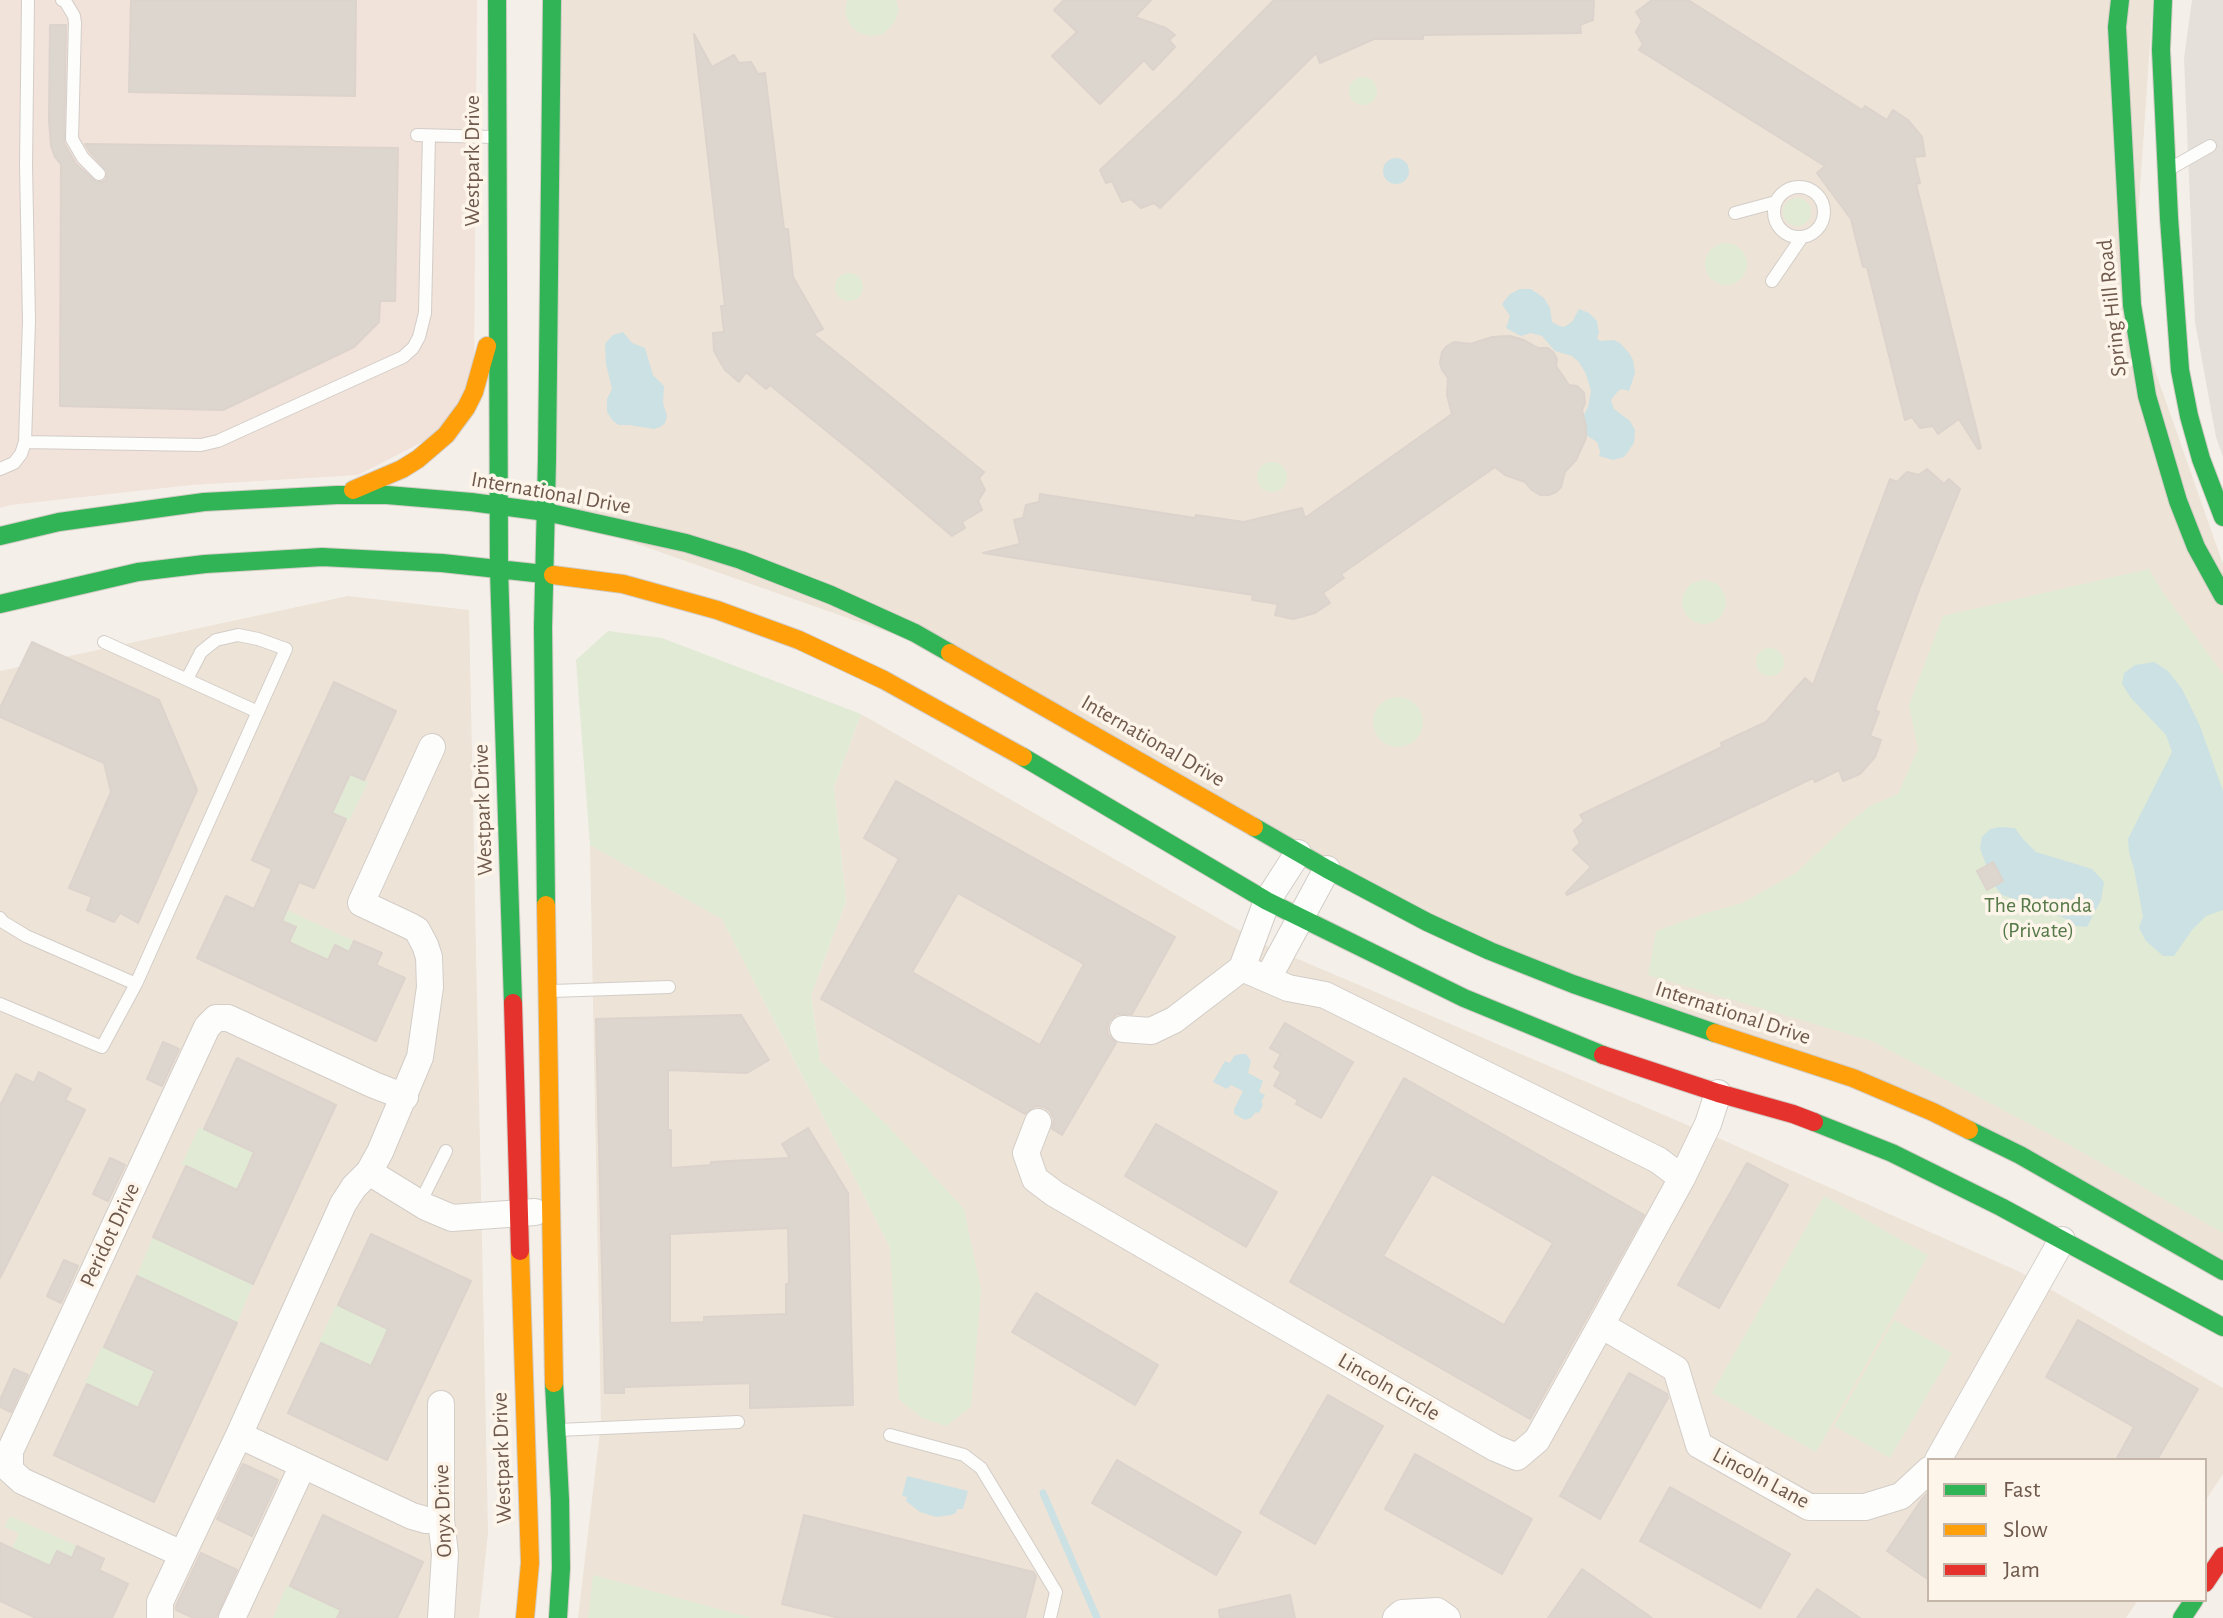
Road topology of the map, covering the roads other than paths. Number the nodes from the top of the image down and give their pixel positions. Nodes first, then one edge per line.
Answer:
1 (28, 0) edge
2 (62, 0) edge
3 (497, 0) edge
4 (552, 0) edge
5 (2120, 0) edge
6 (2163, 0) edge
7 (496, 137) junction
8 (2210, 146) dead end
9 (2167, 171) junction
10 (99, 174) dead end
11 (1776, 202) junction
12 (1735, 213) dead end
13 (1802, 237) junction
14 (1772, 281) dead end
15 (497, 301) junction
16 (25, 442) junction
17 (0, 469) edge
18 (337, 495) junction
19 (500, 505) junction
20 (546, 512) junction
21 (2223, 515) edge
22 (0, 536) edge
23 (499, 570) junction
24 (543, 574) junction
25 (2223, 596) edge
26 (0, 604) edge
27 (104, 642) dead end
28 (187, 679) junction
29 (258, 712) junction
30 (432, 747) dead end
31 (1298, 853) junction
32 (1327, 869) junction
33 (1267, 901) junction
34 (0, 918) edge
35 (1302, 918) junction
36 (1242, 968) junction
37 (1268, 978) junction
38 (136, 984) junction
39 (669, 987) dead end
40 (549, 991) junction
41 (0, 1004) edge
42 (1123, 1029) dead end
43 (1718, 1093) junction
44 (405, 1097) junction
45 (1038, 1122) dead end
46 (446, 1151) dead end
47 (369, 1172) junction
48 (1682, 1178) junction
49 (420, 1203) junction
50 (551, 1210) junction
51 (518, 1214) junction
52 (2062, 1240) junction
53 (2223, 1271) edge
54 (1601, 1325) junction
55 (2223, 1327) edge
56 (441, 1404) dead end
57 (738, 1422) dead end
58 (555, 1430) junction
59 (239, 1435) junction
60 (890, 1435) dead end
61 (1939, 1458) edge
62 (303, 1465) junction
63 (1927, 1472) edge
64 (441, 1520) junction
65 (182, 1554) junction
66 (2223, 1556) edge
67 (2207, 1580) edge
68 (160, 1618) edge
69 (232, 1618) edge
70 (441, 1618) edge
71 (525, 1618) edge
72 (558, 1618) edge
73 (1050, 1618) edge
74 (1396, 1618) edge
75 (1447, 1618) edge

1 - 16 lane
2 - 10 lane
3 - 7 main road, Westpark Drive
4 - 20 main road
5 - 25 main road, Spring Hill Road
6 - 9 main road
7 - 15 main road, Westpark Drive
7 - 16 lane
8 - 9 lane
9 - 21 main road
11 - 12 lane
11 - 13 lane
11 - 13 lane
13 - 14 lane
15 - 18 main road
15 - 19 main road, Westpark Drive
16 - 17 lane
18 - 19 main road, International Drive
18 - 22 main road, International Drive
19 - 20 main road, International Drive
19 - 23 main road, Westpark Drive
20 - 24 main road
20 - 31 main road, International Drive
23 - 24 main road
23 - 26 main road
23 - 51 main road, Westpark Drive
24 - 33 main road
24 - 40 main road
27 - 28 lane
28 - 29 lane
28 - 29 lane
29 - 38 lane
30 - 44 street
31 - 32 main road, International Drive
31 - 33 street
32 - 35 street
32 - 53 main road, International Drive
33 - 35 main road
33 - 36 street
34 - 38 lane
35 - 37 street
35 - 43 main road
36 - 37 street
36 - 42 street
37 - 48 street
38 - 41 lane
39 - 40 lane
40 - 50 main road
43 - 48 street, Lincoln Circle
43 - 52 main road
44 - 47 street
44 - 65 street, Peridot Drive
45 - 54 street, Lincoln Circle
46 - 49 lane
47 - 49 street
47 - 59 street
48 - 54 street, Lincoln Circle
49 - 51 street
50 - 51 street
50 - 58 main road
51 - 71 main road, Westpark Drive
52 - 55 main road
52 - 61 street
54 - 63 street, Lincoln Lane
56 - 64 street, Onyx Drive
57 - 58 lane
58 - 72 main road
59 - 62 street
59 - 65 street
60 - 73 lane
62 - 64 street
62 - 69 street
64 - 70 street, Onyx Drive
65 - 68 street
66 - 67 main road
74 - 75 street

